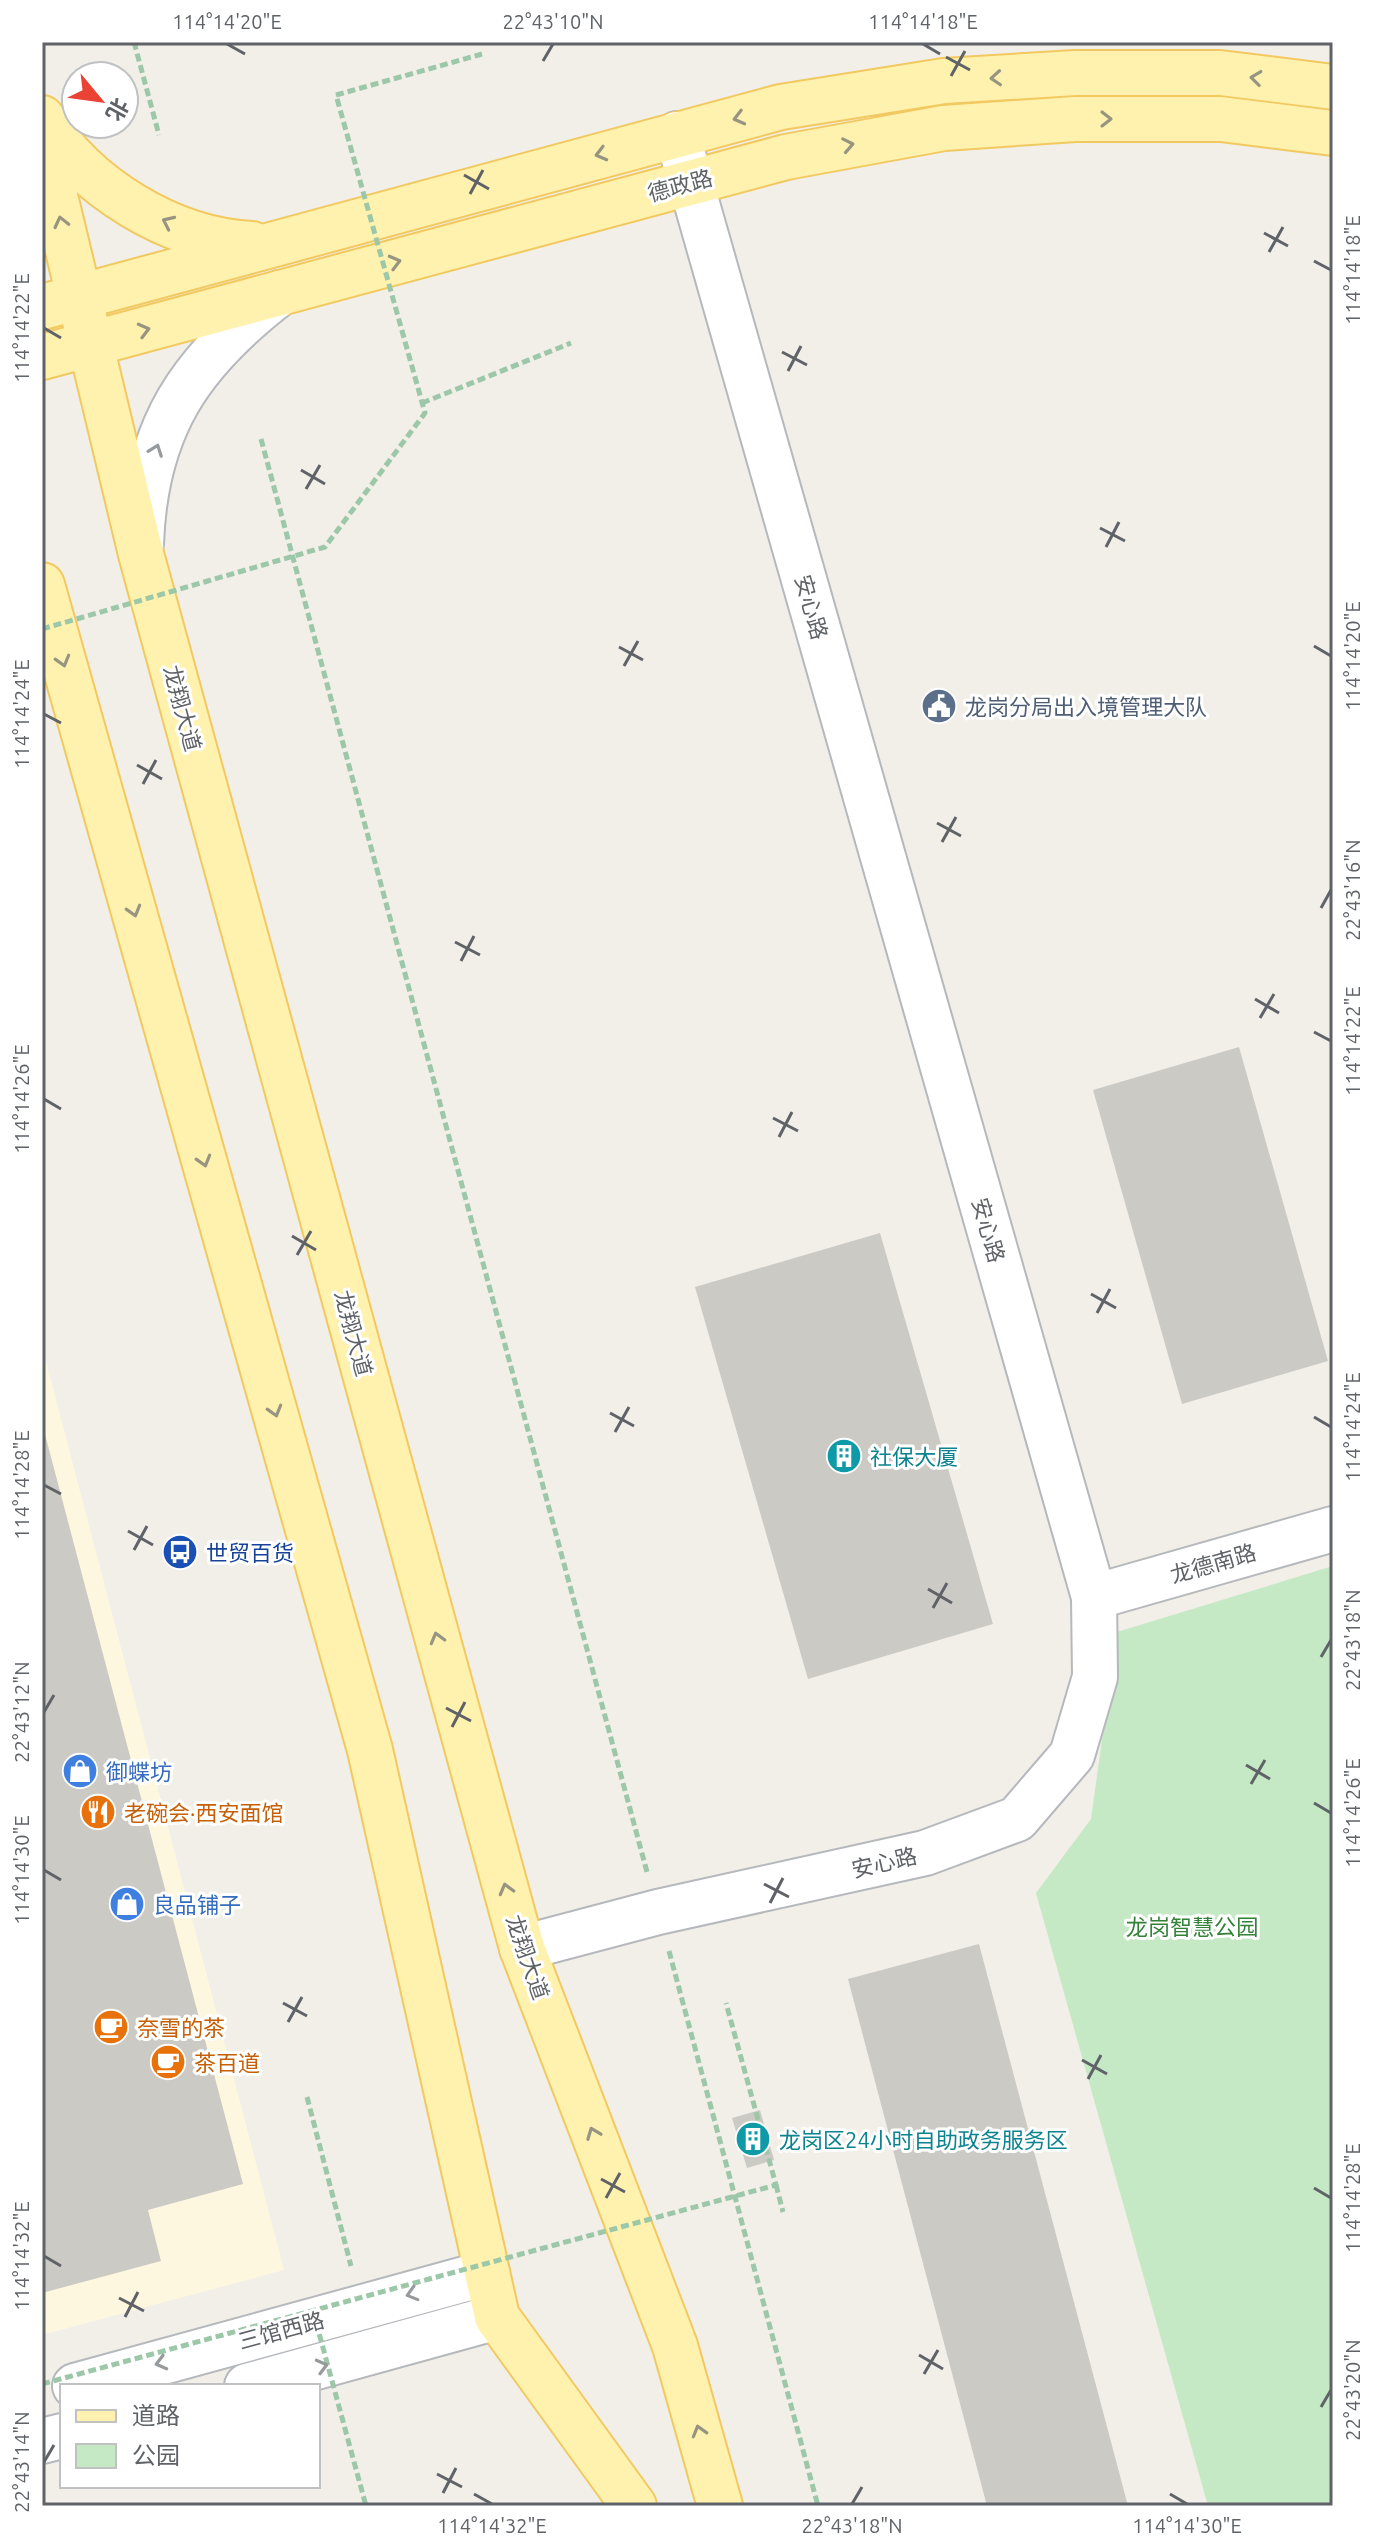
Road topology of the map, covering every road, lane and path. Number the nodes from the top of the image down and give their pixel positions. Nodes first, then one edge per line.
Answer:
1 (134, 42) edge
2 (482, 54) dead end
3 (1333, 87) edge
4 (42, 118) edge
5 (1333, 133) edge
6 (677, 134) junction
7 (159, 135) dead end
8 (42, 142) edge
9 (691, 181) junction
10 (270, 245) junction
11 (280, 293) junction
12 (60, 302) edge
13 (571, 343) dead end
14 (89, 344) junction
15 (42, 357) edge
16 (422, 403) junction
17 (261, 439) dead end
18 (141, 554) junction
19 (42, 585) edge
20 (42, 629) edge
21 (1333, 1529) edge
22 (1094, 1597) junction
23 (658, 1912) junction
24 (522, 1948) junction
25 (726, 2003) dead end
26 (307, 2097) dead end
27 (776, 2185) junction
28 (783, 2212) dead end
29 (351, 2267) dead end
30 (487, 2273) junction
31 (355, 2283) dead end
32 (359, 2298) junction
33 (313, 2311) junction
34 (497, 2317) junction
35 (42, 2384) edge
36 (82, 2384) edge
37 (254, 2384) edge
38 (366, 2506) edge
39 (634, 2506) edge
40 (720, 2506) edge
41 (818, 2506) edge

1 - 7 path
2 - 16 path, bridge
3 -> 6 main road
10 -> 4 main road
9 -> 5 main road, 德政路
6 - 9 street, 安心路
6 -> 10 main road
12 -> 8 main road, 龙翔大道
11 -> 9 main road, 德政路
9 - 22 street, 安心路
10 - 12 main road
14 -> 11 main road, 德政路
18 -> 11 street
12 - 14 main road, 龙翔大道
13 - 16 path
14 - 15 main road, 德政路
14 - 18 main road, 龙翔大道
16 - 20 path, bridge
17 - 23 path
24 -> 18 main road, 龙翔大道
19 -> 30 main road
21 - 22 street, 龙德南路
22 - 23 street, 安心路
23 - 24 street, 安心路
23 - 41 path
40 -> 24 main road, 龙翔大道
25 - 27 path, bridge
26 - 29 path
27 - 28 path
27 - 32 path, bridge
30 - 34 main road
30 -> 36 street, 三馆西路
31 - 32 path
32 - 33 path, bridge
33 - 35 path, bridge
33 - 38 path, bridge
37 -> 34 street, 三馆西路
34 - 39 main road

